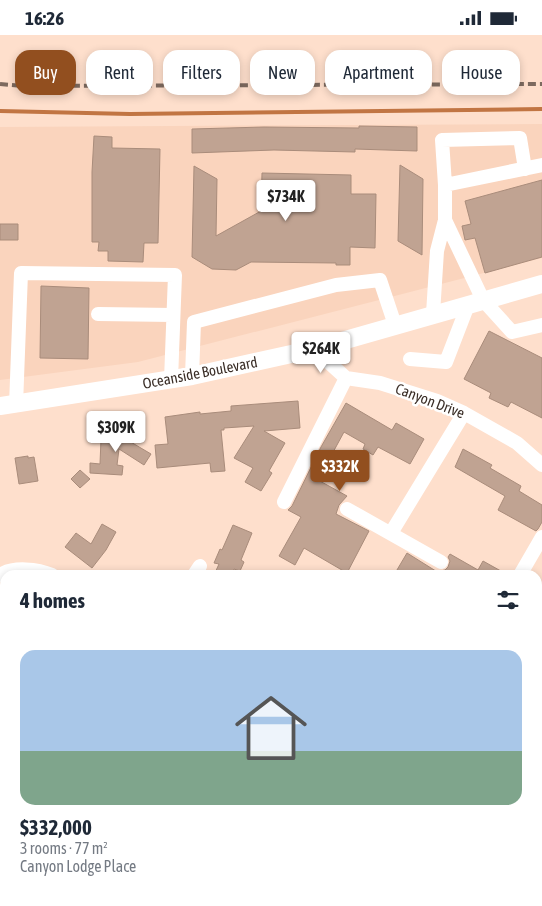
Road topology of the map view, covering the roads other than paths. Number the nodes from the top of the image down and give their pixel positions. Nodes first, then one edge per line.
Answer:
1 (542, 165) edge
2 (525, 169) junction
3 (445, 185) junction
4 (445, 220) junction
5 (542, 284) edge
6 (476, 303) junction
7 (98, 314) dead end
8 (433, 314) junction
9 (173, 315) junction
10 (395, 325) junction
11 (542, 325) edge
12 (314, 349) junction
13 (410, 359) dead end
14 (192, 376) junction
15 (346, 378) junction
16 (171, 379) junction
17 (8, 406) edge
18 (464, 413) junction
19 (0, 415) edge
20 (542, 465) edge
21 (284, 502) dead end
22 (347, 509) dead end
23 (391, 533) junction
24 (542, 537) edge
25 (440, 562) dead end
26 (523, 570) edge

1 - 2 street
2 - 3 street
2 - 3 street
3 - 4 street
4 - 6 street
4 - 8 street
5 - 6 main road, Oceanside Boulevard
6 - 8 main road, Oceanside Boulevard
6 - 11 street
6 - 13 street
7 - 9 street
8 - 10 main road, Oceanside Boulevard
9 - 16 street
9 - 17 street
10 - 12 main road, Oceanside Boulevard
10 - 14 street
12 - 14 main road, Oceanside Boulevard
12 - 15 street
14 - 16 main road, Oceanside Boulevard
15 - 18 street, Canyon Drive
15 - 21 street
16 - 17 main road, Oceanside Boulevard
17 - 19 main road
18 - 20 street, Canyon Drive
18 - 23 street
22 - 23 street
23 - 25 street
24 - 26 street

